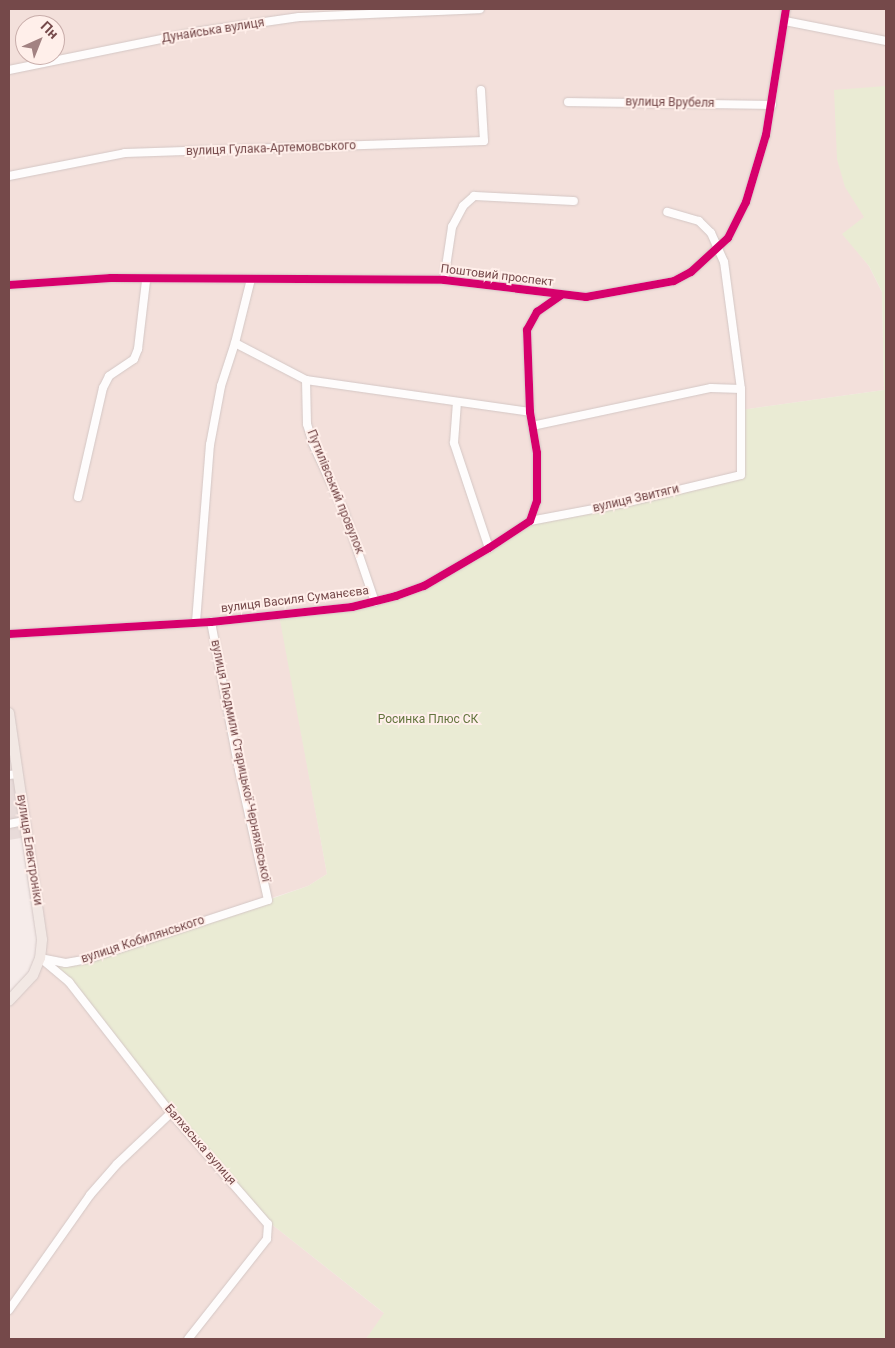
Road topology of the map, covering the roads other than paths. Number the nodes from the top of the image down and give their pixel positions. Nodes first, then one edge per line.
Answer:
1 (480, 9) edge
2 (786, 9) edge
3 (785, 22) junction
4 (886, 41) edge
5 (9, 70) edge
6 (481, 90) dead end
7 (568, 102) dead end
8 (772, 105) junction
9 (9, 176) edge
10 (574, 201) dead end
11 (667, 212) dead end
12 (718, 249) junction
13 (251, 279) junction
14 (444, 280) junction
15 (146, 281) junction
16 (9, 285) edge
17 (561, 295) junction
18 (236, 344) junction
19 (306, 380) junction
20 (740, 389) junction
21 (457, 402) junction
22 (530, 412) junction
23 (532, 426) junction
24 (78, 497) dead end
25 (530, 521) junction
26 (489, 548) junction
27 (376, 602) junction
28 (196, 622) junction
29 (211, 622) junction
30 (9, 634) edge
31 (9, 713) edge
32 (13, 774) edge
33 (25, 821) junction
34 (9, 824) edge
35 (268, 900) joint
36 (40, 958) junction
37 (9, 1001) edge
38 (171, 1113) junction
39 (9, 1310) edge
40 (188, 1339) edge

1 - 5 street, Дунайська вулиця
2 - 3 street, Поштовий проспект
3 - 4 street
3 - 8 street, Поштовий проспект
6 - 9 street, вулиця Гулака-Артемовського
7 - 8 street, вулиця Врубеля
8 - 12 street, Поштовий проспект
10 - 14 street
11 - 12 street
12 - 17 street, Поштовий проспект
12 - 20 street
13 - 14 street, Поштовий проспект
13 - 15 street, Поштовий проспект
13 - 18 street
14 - 17 street, Поштовий проспект
15 - 16 street, Поштовий проспект
15 - 24 street
17 - 22 street
18 - 19 street
18 - 28 street
19 - 21 street
19 - 27 street, Путилівський провулок
20 - 23 street
20 - 25 street, вулиця Звитяги
21 - 22 street
21 - 26 street
22 - 23 street
23 - 25 street
25 - 26 street, вулиця Василя Суманєєва
26 - 27 street, вулиця Василя Суманєєва
27 - 29 street, вулиця Василя Суманєєва
28 - 29 street, вулиця Василя Суманєєва
28 - 30 street, вулиця Василя Суманєєва
29 - 35 street, вулиця Людмили Старицької-Черняхівської
31 - 32 main road, вулиця Електроніки
32 - 33 main road, вулиця Електроніки
33 - 34 street
33 - 36 main road, вулиця Електроніки
35 - 36 street, вулиця Кобилянського
36 - 37 main road
36 - 38 street, Балхаська вулиця
38 - 39 street
38 - 40 street, Балхаська вулиця

